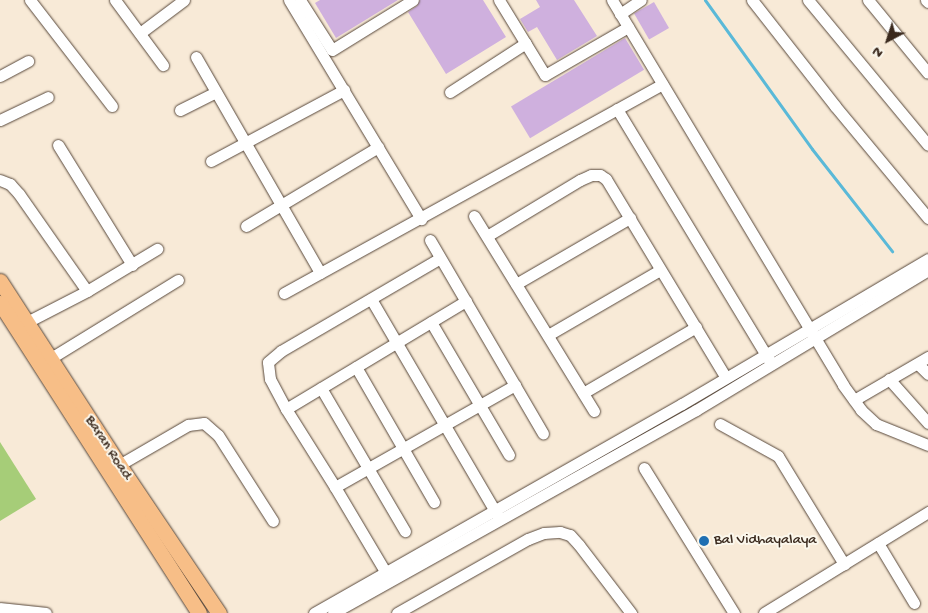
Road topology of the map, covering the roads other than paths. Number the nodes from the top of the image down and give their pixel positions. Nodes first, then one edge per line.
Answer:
1 (30, 0) edge
2 (115, 0) edge
3 (184, 0) edge
4 (289, 0) edge
5 (413, 0) edge
6 (499, 0) edge
7 (612, 0) edge
8 (641, 0) edge
9 (752, 0) edge
10 (808, 0) edge
11 (868, 0) edge
12 (307, 2) edge
13 (620, 14) junction
14 (628, 27) junction
15 (140, 33) junction
16 (526, 43) junction
17 (196, 58) dead end
18 (28, 61) dead end
19 (163, 65) dead end
20 (928, 73) edge
21 (0, 76) edge
22 (662, 84) junction
23 (344, 90) junction
24 (216, 92) junction
25 (450, 92) dead end
26 (48, 98) dead end
27 (112, 106) dead end
28 (618, 109) junction
29 (180, 110) dead end
30 (0, 120) edge
31 (246, 143) junction
32 (928, 144) edge
33 (58, 145) dead end
34 (378, 147) junction
35 (211, 161) dead end
36 (0, 180) edge
37 (281, 205) junction
38 (474, 216) dead end
39 (630, 218) junction
40 (928, 218) edge
41 (421, 219) junction
42 (246, 226) dead end
43 (487, 236) junction
44 (430, 240) dead end
45 (158, 249) dead end
46 (440, 258) junction
47 (928, 258) edge
48 (132, 265) junction
49 (660, 270) junction
50 (928, 270) edge
51 (320, 273) junction
52 (178, 280) dead end
53 (0, 281) edge
54 (516, 284) junction
55 (87, 291) junction
56 (284, 293) dead end
57 (371, 298) junction
58 (466, 301) junction
59 (0, 303) edge
60 (27, 322) junction
61 (431, 322) junction
62 (696, 328) junction
63 (812, 334) junction
64 (548, 335) junction
65 (396, 342) junction
66 (928, 356) edge
67 (51, 358) junction
68 (768, 360) junction
69 (918, 364) junction
70 (356, 367) junction
71 (928, 374) edge
72 (726, 378) junction
73 (889, 379) junction
74 (515, 385) junction
75 (321, 388) junction
76 (583, 393) junction
77 (854, 400) junction
78 (479, 405) junction
79 (286, 409) junction
80 (594, 412) dead end
81 (928, 423) edge
82 (720, 424) dead end
83 (444, 425) junction
84 (543, 433) dead end
85 (928, 445) edge
86 (403, 448) junction
87 (509, 455) dead end
88 (119, 465) junction
89 (368, 468) junction
90 (644, 468) dead end
91 (335, 487) junction
92 (434, 502) dead end
93 (928, 512) edge
94 (497, 515) junction
95 (273, 521) dead end
96 (405, 530) dead end
97 (878, 543) junction
98 (844, 564) junction
99 (388, 577) junction
100 (914, 603) dead end
101 (0, 608) edge
102 (46, 613) edge
103 (199, 613) edge
104 (219, 613) edge
105 (314, 613) edge
106 (333, 613) edge
107 (397, 613) edge
108 (631, 613) edge
109 (734, 613) edge
110 (764, 613) edge

1 - 27 street
2 - 15 street
3 - 15 street
4 - 23 street
5 - 12 street
6 - 16 street
7 - 13 street
8 - 13 street
9 - 40 street
10 - 32 street
11 - 20 street
13 - 14 street
14 - 16 street
14 - 22 street
15 - 19 street
16 - 25 street
17 - 24 street
18 - 21 street
22 - 28 street
22 - 63 street
23 - 31 street
23 - 34 street
24 - 29 street
24 - 31 street
26 - 30 street
28 - 41 street
28 - 68 street
31 - 35 street
31 - 37 street
33 - 48 street
34 - 37 street
34 - 41 street
36 - 55 street
37 - 42 street
37 - 51 street
38 - 43 street
39 - 43 street
39 - 49 street
39 - 54 street
41 - 51 street
43 - 54 street
44 - 46 street
45 - 48 street
46 - 57 street
46 - 58 street
47 - 63 street
48 - 55 street
49 - 62 street
49 - 64 street
50 - 63 street
51 - 56 street
52 - 67 street
53 - 60 main road, Baran Road
54 - 64 street
55 - 60 street
57 - 65 street
57 - 79 street
58 - 61 street
58 - 74 street
59 - 103 main road, Baran Road
60 - 67 main road, Baran Road
61 - 65 street
61 - 78 street
62 - 72 street
62 - 76 street
63 - 68 street
63 - 77 street
64 - 76 street
65 - 70 street
65 - 83 street
66 - 69 street
67 - 88 main road, Baran Road
68 - 72 street
68 - 94 street
69 - 71 street
69 - 73 street
70 - 75 street
70 - 86 street
72 - 94 street
73 - 77 street
73 - 81 street
74 - 78 street
74 - 84 street
75 - 79 street
75 - 89 street
76 - 80 street
77 - 85 street
78 - 83 street
78 - 87 street
79 - 91 street
82 - 98 street
83 - 86 street
83 - 94 street
86 - 89 street
86 - 92 street
88 - 95 street
88 - 104 main road, Baran Road
89 - 91 street
89 - 96 street
90 - 109 street
91 - 99 street
93 - 97 street
94 - 99 street
97 - 98 street
97 - 100 street
98 - 110 street
99 - 105 street
99 - 106 street
101 - 102 street
107 - 108 street

